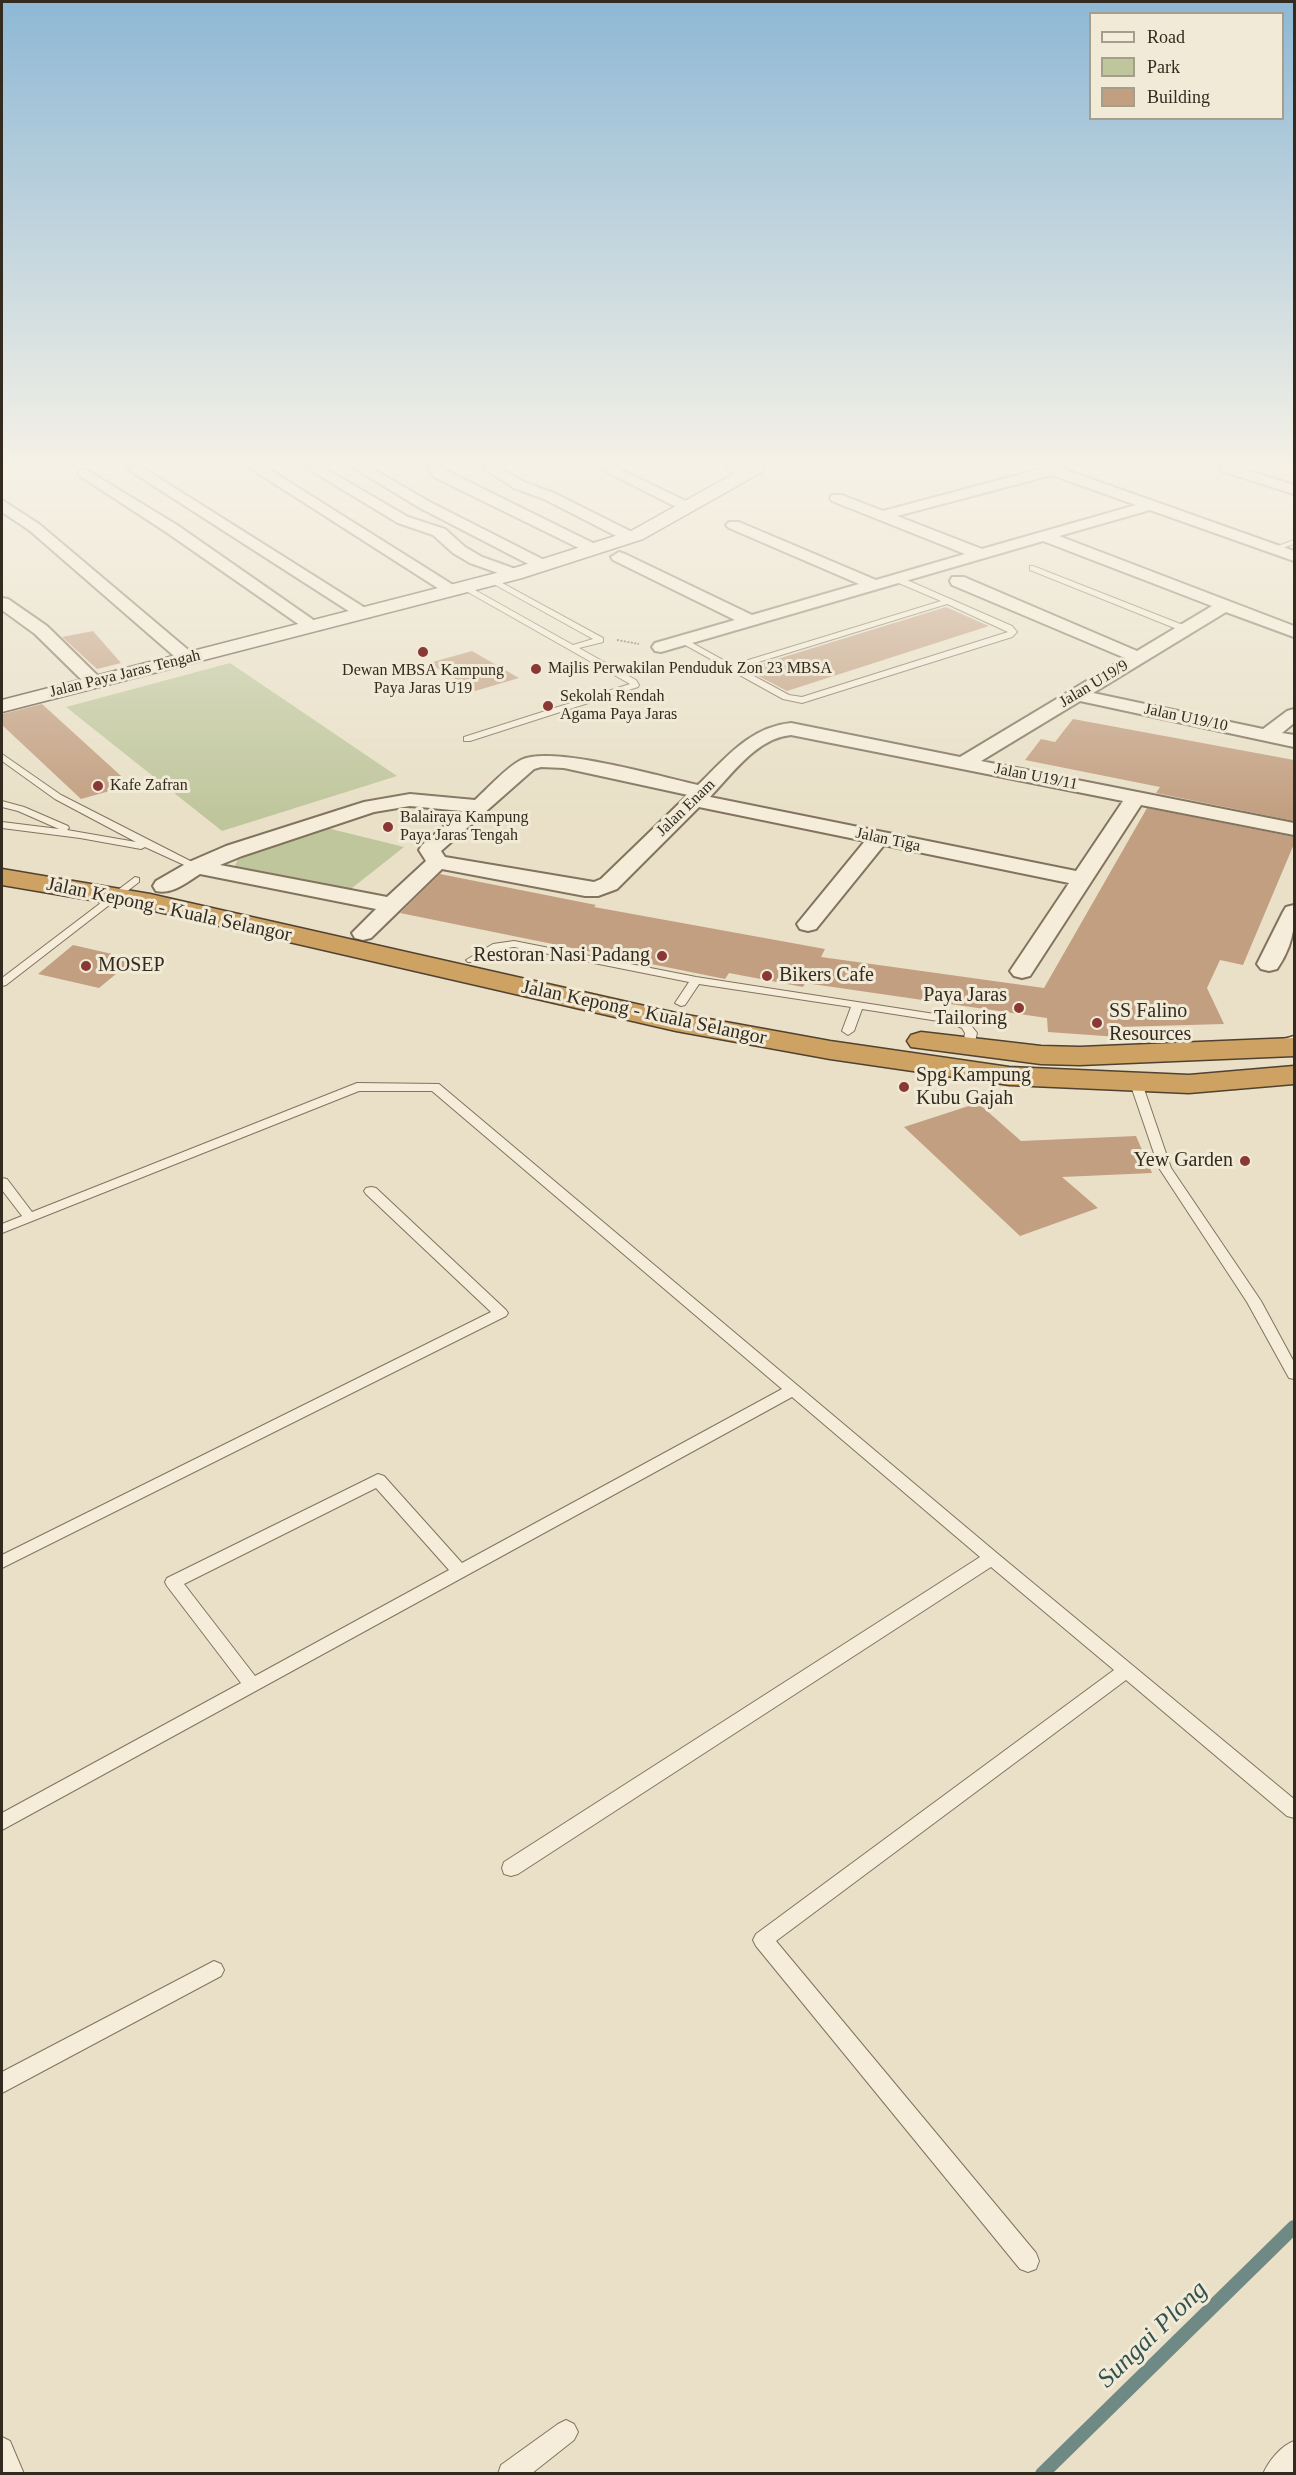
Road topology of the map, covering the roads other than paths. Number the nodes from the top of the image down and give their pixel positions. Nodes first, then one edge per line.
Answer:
1 (100, 584) edge
2 (250, 584) edge
3 (317, 584) edge
4 (449, 584) edge
5 (479, 584) edge
6 (499, 584) edge
7 (672, 584) edge
8 (870, 584) edge
9 (880, 584) edge
10 (908, 584) edge
11 (964, 584) edge
12 (1072, 584) edge
13 (1166, 584) edge
14 (874, 585) junction
15 (458, 589) junction
16 (950, 601) junction
17 (2, 603) edge
18 (1224, 606) junction
19 (364, 613) junction
20 (750, 621) junction
21 (313, 626) junction
22 (1185, 629) junction
23 (1294, 632) edge
24 (682, 641) junction
25 (661, 647) road end
26 (571, 648) junction
27 (187, 658) junction
28 (1139, 658) junction
29 (730, 668) junction
30 (94, 682) junction
31 (1077, 695) junction
32 (2, 706) edge
33 (1294, 715) edge
34 (777, 730) joint
35 (1266, 735) junction
36 (467, 739) dead end
37 (1294, 741) edge
38 (2, 757) edge
39 (964, 763) junction
40 (698, 796) junction
41 (1136, 797) junction
42 (2, 804) edge
43 (478, 806) junction
44 (2, 825) edge
45 (1294, 829) edge
46 (80, 835) junction
47 (879, 838) junction
48 (155, 848) junction
49 (2, 860) edge
50 (437, 862) junction
51 (197, 867) junction
52 (2, 877) edge
53 (1082, 879) junction
54 (164, 886) junction
55 (126, 888) junction
56 (392, 905) junction
57 (1294, 912) edge
58 (808, 924) dead end
59 (363, 933) junction
60 (1269, 964) dead end
61 (1022, 970) dead end
62 (2, 983) edge
63 (1294, 1046) edge
64 (1294, 1074) edge
65 (1009, 1076) junction
66 (1137, 1083) junction
67 (2, 1182) edge
68 (371, 1191) dead end
69 (30, 1218) junction
70 (2, 1229) edge
71 (1294, 1374) edge
72 (795, 1389) junction
73 (992, 1558) junction
74 (2, 1562) edge
75 (460, 1572) junction
76 (1127, 1670) junction
77 (252, 1685) junction
78 (1294, 1810) edge
79 (2, 1822) edge
80 (511, 1868) dead end
81 (213, 1970) dead end
82 (2, 2082) edge
83 (1028, 2261) dead end
84 (566, 2432) dead end
85 (2, 2450) edge
86 (1294, 2453) edge
87 (12, 2474) edge
88 (510, 2474) edge
89 (1275, 2474) edge

1 - 27 street
2 - 21 street
3 - 19 street
4 - 15 street
5 - 15 street, Jalan Paya Jaras Tengah
6 - 26 lane
7 - 20 street
8 - 14 street
9 - 14 street
10 - 16 lane
11 - 28 street
12 - 22 lane
13 - 18 street
14 - 20 street
15 - 19 street, Jalan Paya Jaras Tengah
15 - 26 lane
16 - 29 lane
16 - 29 lane
17 - 30 street
18 - 22 street, Jalan U19/9
18 - 23 street
19 - 21 street, Jalan Paya Jaras Tengah
20 - 24 street
21 - 27 street, Jalan Paya Jaras Tengah
22 - 28 street, Jalan U19/9
24 - 25 street
24 - 29 lane
26 - 36 lane
27 - 30 street, Jalan Paya Jaras Tengah
28 - 31 street, Jalan U19/9
30 - 32 street, Jalan Paya Jaras Tengah
31 - 35 street, Jalan U19/10
31 - 39 street, Jalan U19/9
33 - 35 street
34 - 39 street, Jalan U19/11
34 - 40 street, Jalan Enam
35 - 37 street, Jalan U19/10
38 - 48 lane
39 - 41 street, Jalan U19/11
40 - 43 street, Jalan Tiga
40 - 47 street, Jalan Tiga
40 - 50 street, Jalan Enam
41 - 45 street, Jalan U19/11
41 - 53 street
42 - 46 lane
43 - 50 street, Jalan Tiga
43 - 51 street
44 - 46 lane
46 - 48 lane
47 - 53 street, Jalan Tiga
47 - 58 street
48 - 51 lane
49 - 55 highway, Jalan Kepong - Kuala Selangor
50 - 56 street
51 - 54 street
51 - 56 street
52 - 55 highway, Jalan Kepong - Kuala Selangor
53 - 61 street
54 - 55 highway, Jalan Kepong - Kuala Selangor
54 - 59 highway, Jalan Kepong - Kuala Selangor
55 - 62 lane
55 - 65 highway, Jalan Kepong - Kuala Selangor
56 - 59 street
57 - 60 street
59 - 63 highway, Jalan Kepong - Kuala Selangor
63 - 65 highway
64 - 66 highway, Jalan Kepong - Kuala Selangor
65 - 66 highway, Jalan Kepong - Kuala Selangor
66 - 71 lane
67 - 69 lane
68 - 74 lane
69 - 70 lane
69 - 72 lane
72 - 73 lane
72 - 75 lane
73 - 76 lane
73 - 80 lane
75 - 77 lane
75 - 77 lane
76 - 78 lane
76 - 83 lane
77 - 79 lane
81 - 82 lane
84 - 88 lane
85 - 87 lane
86 - 89 lane

